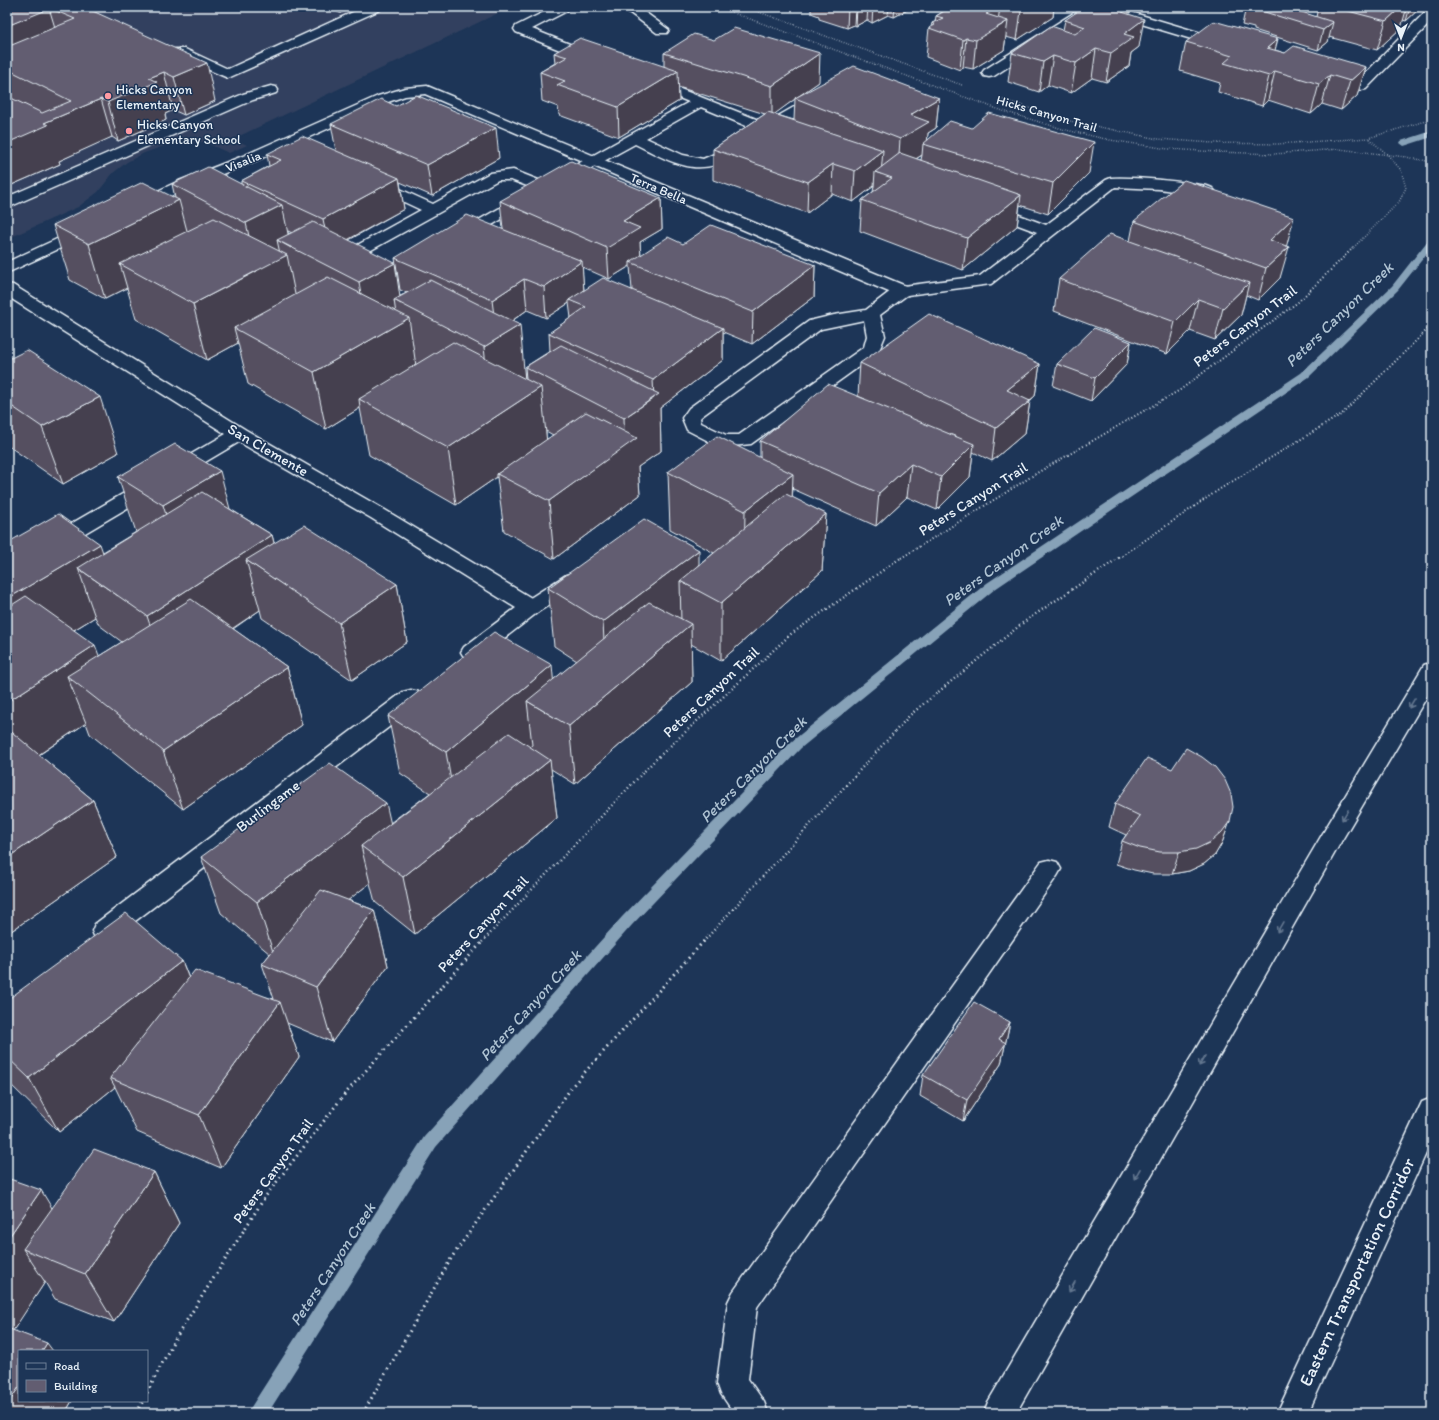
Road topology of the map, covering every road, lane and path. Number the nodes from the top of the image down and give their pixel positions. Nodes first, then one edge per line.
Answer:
1 (375, 7) edge
2 (629, 7) edge
3 (717, 7) edge
4 (745, 7) edge
5 (1091, 7) edge
6 (1100, 7) edge
7 (562, 8) dead end
8 (1432, 13) edge
9 (662, 30) dead end
10 (168, 46) edge
11 (1234, 47) edge
12 (607, 64) edge
13 (1316, 72) edge
14 (989, 73) dead end
15 (636, 76) edge
16 (968, 87) dead end
17 (271, 90) dead end
18 (415, 90) joint
19 (830, 92) edge
20 (997, 97) dead end
21 (700, 102) junction
22 (1432, 119) edge
23 (764, 130) junction
24 (784, 135) edge
25 (634, 138) junction
26 (1368, 138) junction
27 (1387, 154) junction
28 (594, 160) junction
29 (1432, 162) edge
30 (365, 178) edge
31 (546, 188) junction
32 (1221, 194) edge
33 (7, 203) edge
34 (976, 204) edge
35 (434, 210) junction
36 (127, 211) edge
37 (99, 224) edge
38 (1048, 231) junction
39 (450, 243) edge
40 (437, 251) edge
41 (7, 268) edge
42 (7, 289) edge
43 (902, 291) junction
44 (871, 314) junction
45 (1432, 325) edge
46 (239, 434) junction
47 (7, 570) edge
48 (588, 570) edge
49 (531, 607) junction
50 (453, 667) edge
51 (1432, 670) edge
52 (427, 686) edge
53 (1049, 869) dead end
54 (87, 945) edge
55 (1432, 1110) edge
56 (148, 1390) edge
57 (142, 1402) edge
58 (136, 1413) edge
59 (363, 1413) edge
60 (753, 1413) edge
61 (999, 1413) edge
62 (1292, 1413) edge

1 - 10 main road
2 - 9 main road
3 - 27 path, Hicks Canyon Trail
4 - 16 path
5 - 14 main road
6 - 11 main road
7 - 12 main road
8 - 13 main road
15 - 21 main road
17 - 33 main road
18 - 28 main road, Terra Bella
18 - 36 main road, Visalia
19 - 23 main road
20 - 26 path, Hicks Canyon Trail
21 - 23 main road
21 - 25 main road
22 - 26 path
23 - 24 main road
23 - 25 main road
25 - 28 main road
26 - 27 path, Peters Canyon Trail
27 - 29 path
27 - 56 path, Peters Canyon Trail
28 - 31 main road
28 - 43 main road, Terra Bella
30 - 35 main road
31 - 35 main road
31 - 39 main road
32 - 38 main road
34 - 38 main road
35 - 40 main road
37 - 41 main road
38 - 43 main road
42 - 46 main road, San Clemente
43 - 44 main road
44 - 44 main road
45 - 59 path
46 - 47 main road
46 - 49 main road, San Clemente
48 - 49 main road
49 - 50 main road
51 -> 61 main road
52 - 54 main road, Burlingame
53 - 60 main road
55 - 62 main road, Eastern Transportation Corridor
57 - 58 path

